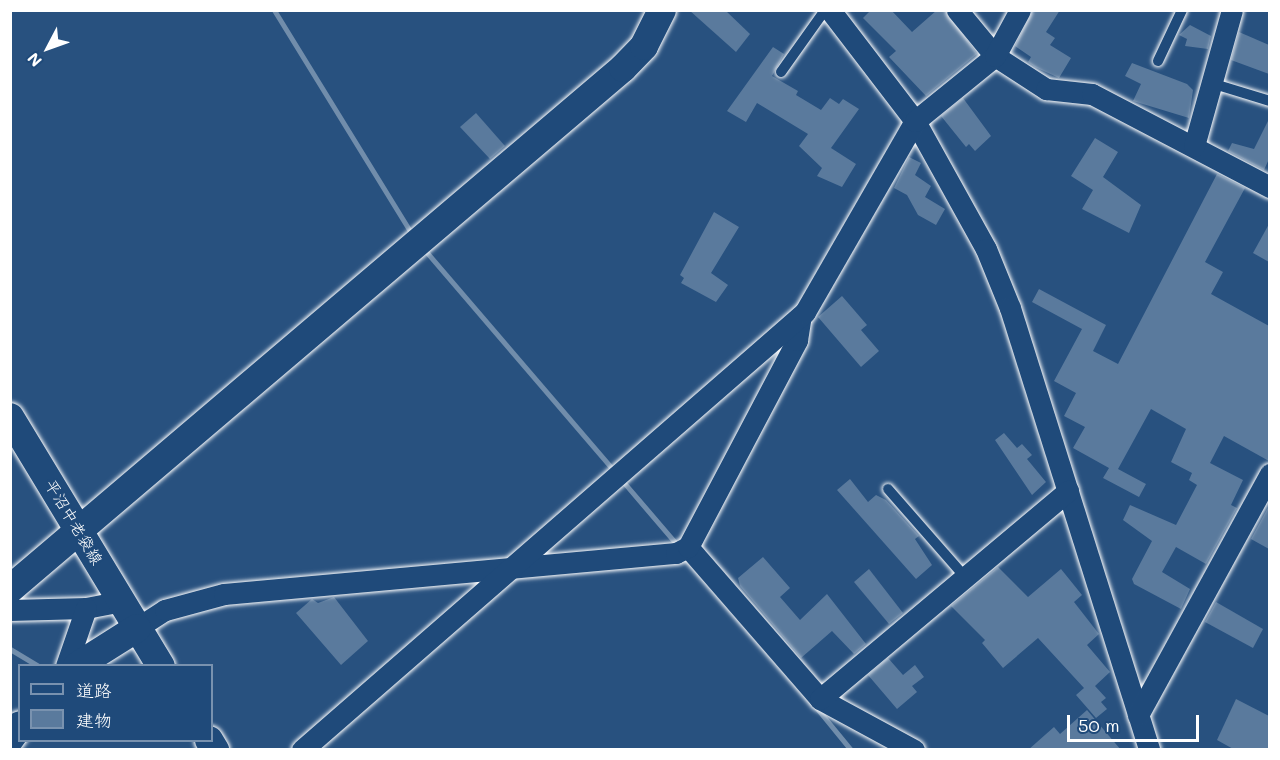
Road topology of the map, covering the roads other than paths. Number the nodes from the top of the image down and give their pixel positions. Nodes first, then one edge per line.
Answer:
1 (662, 10) edge
2 (825, 10) edge
3 (830, 10) edge
4 (957, 10) edge
5 (1020, 10) edge
6 (1182, 10) edge
7 (1232, 10) edge
8 (995, 56) junction
9 (1158, 61) dead end
10 (781, 72) dead end
11 (1211, 83) junction
12 (1269, 101) edge
13 (915, 121) junction
14 (1194, 146) junction
15 (1269, 187) edge
16 (801, 316) junction
17 (10, 417) edge
18 (18, 448) edge
19 (1269, 474) edge
20 (888, 489) dead end
21 (1068, 491) junction
22 (80, 532) junction
23 (688, 547) junction
24 (508, 569) junction
25 (965, 577) junction
26 (10, 589) edge
27 (122, 601) junction
28 (86, 608) junction
29 (10, 610) edge
30 (137, 628) junction
31 (67, 664) edge
32 (81, 664) edge
33 (160, 664) edge
34 (820, 699) junction
35 (1138, 715) junction
36 (302, 750) edge
37 (914, 750) edge
38 (1149, 750) edge

1 - 22 street
2 - 10 lane
3 - 13 street
4 - 8 street
5 - 8 street
6 - 9 lane
7 - 11 street
8 - 13 street
8 - 14 street
11 - 12 lane
11 - 14 street
13 - 16 street
13 - 21 street
14 - 15 street
16 - 23 street
16 - 24 street
17 - 18 street, 平沼中老袋線
18 - 22 street, 平沼中老袋線
19 - 35 street
20 - 25 lane
21 - 25 street
21 - 35 street
22 - 26 street
22 - 27 street, 平沼中老袋線
23 - 24 street
23 - 34 street
24 - 30 street
24 - 36 street
25 - 34 street
27 - 28 street
27 - 30 street, 平沼中老袋線
28 - 29 street
28 - 31 street
30 - 32 street
30 - 33 street, 平沼中老袋線
34 - 37 street
35 - 38 street

